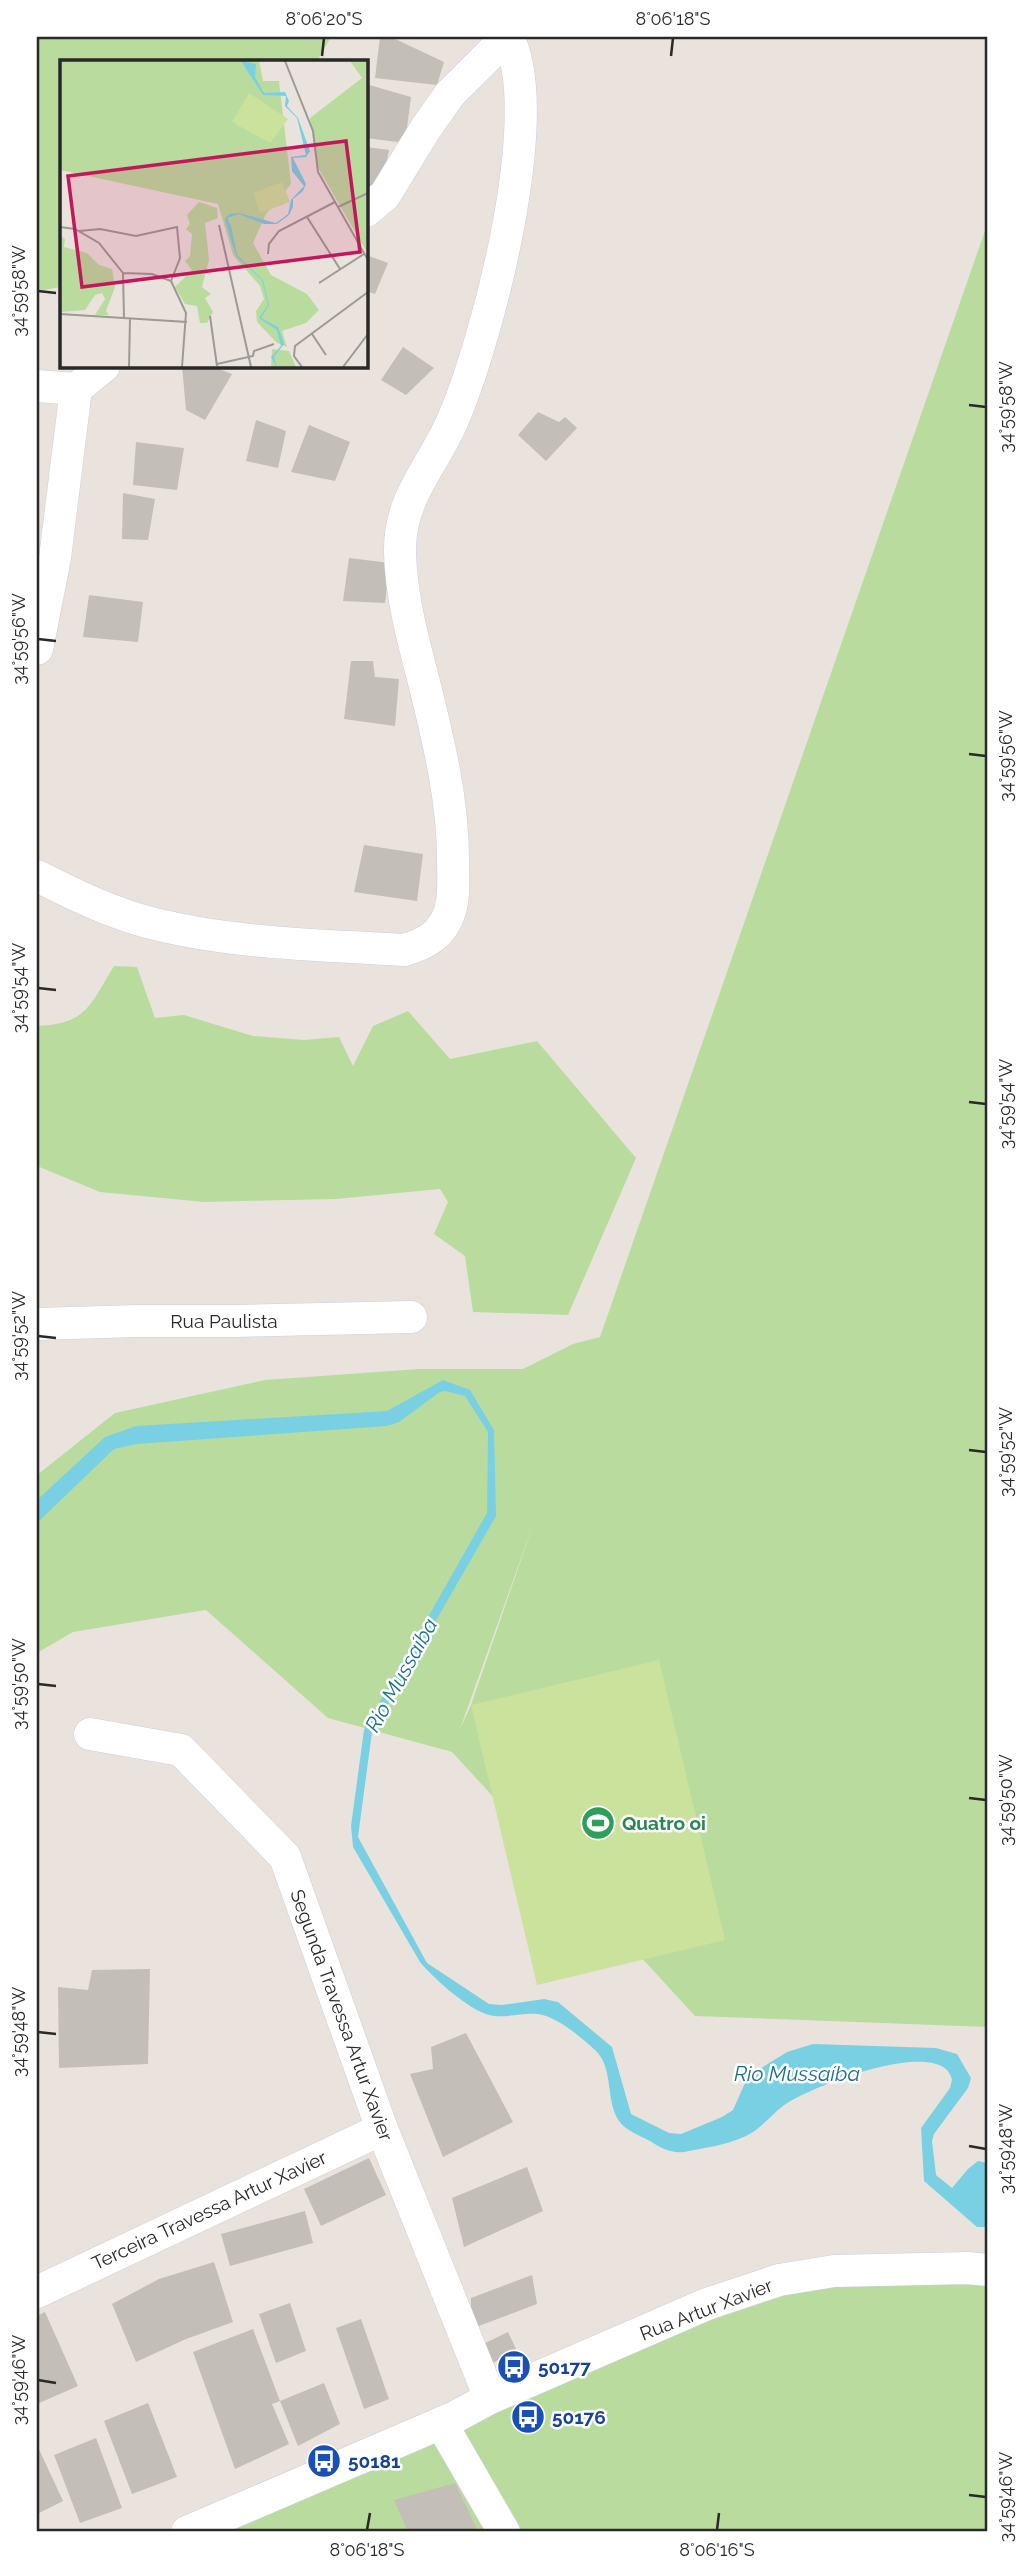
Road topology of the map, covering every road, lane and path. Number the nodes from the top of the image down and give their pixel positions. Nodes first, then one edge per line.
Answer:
1 (508, 37) edge
2 (368, 209) edge
3 (102, 368) edge
4 (37, 386) edge
5 (76, 389) junction
6 (37, 649) edge
7 (37, 876) edge
8 (411, 1317) dead end
9 (37, 1324) edge
10 (90, 1734) dead end
11 (382, 2129) junction
12 (988, 2270) edge
13 (37, 2292) edge
14 (490, 2398) junction
15 (441, 2423) junction
16 (187, 2532) edge
17 (504, 2532) edge

1 - 2 street
1 - 7 street
3 - 5 street
4 - 5 street
5 - 6 street
8 - 9 street, Rua Paulista
10 - 11 street, Segunda Travessa Artur Xavier
11 - 13 street, Terceira Travessa Artur Xavier
11 - 14 street, Segunda Travessa Artur Xavier
12 - 14 street, Rua Artur Xavier
14 - 15 street, Rua Artur Xavier
15 - 16 street, Rua Artur Xavier
15 - 17 street

